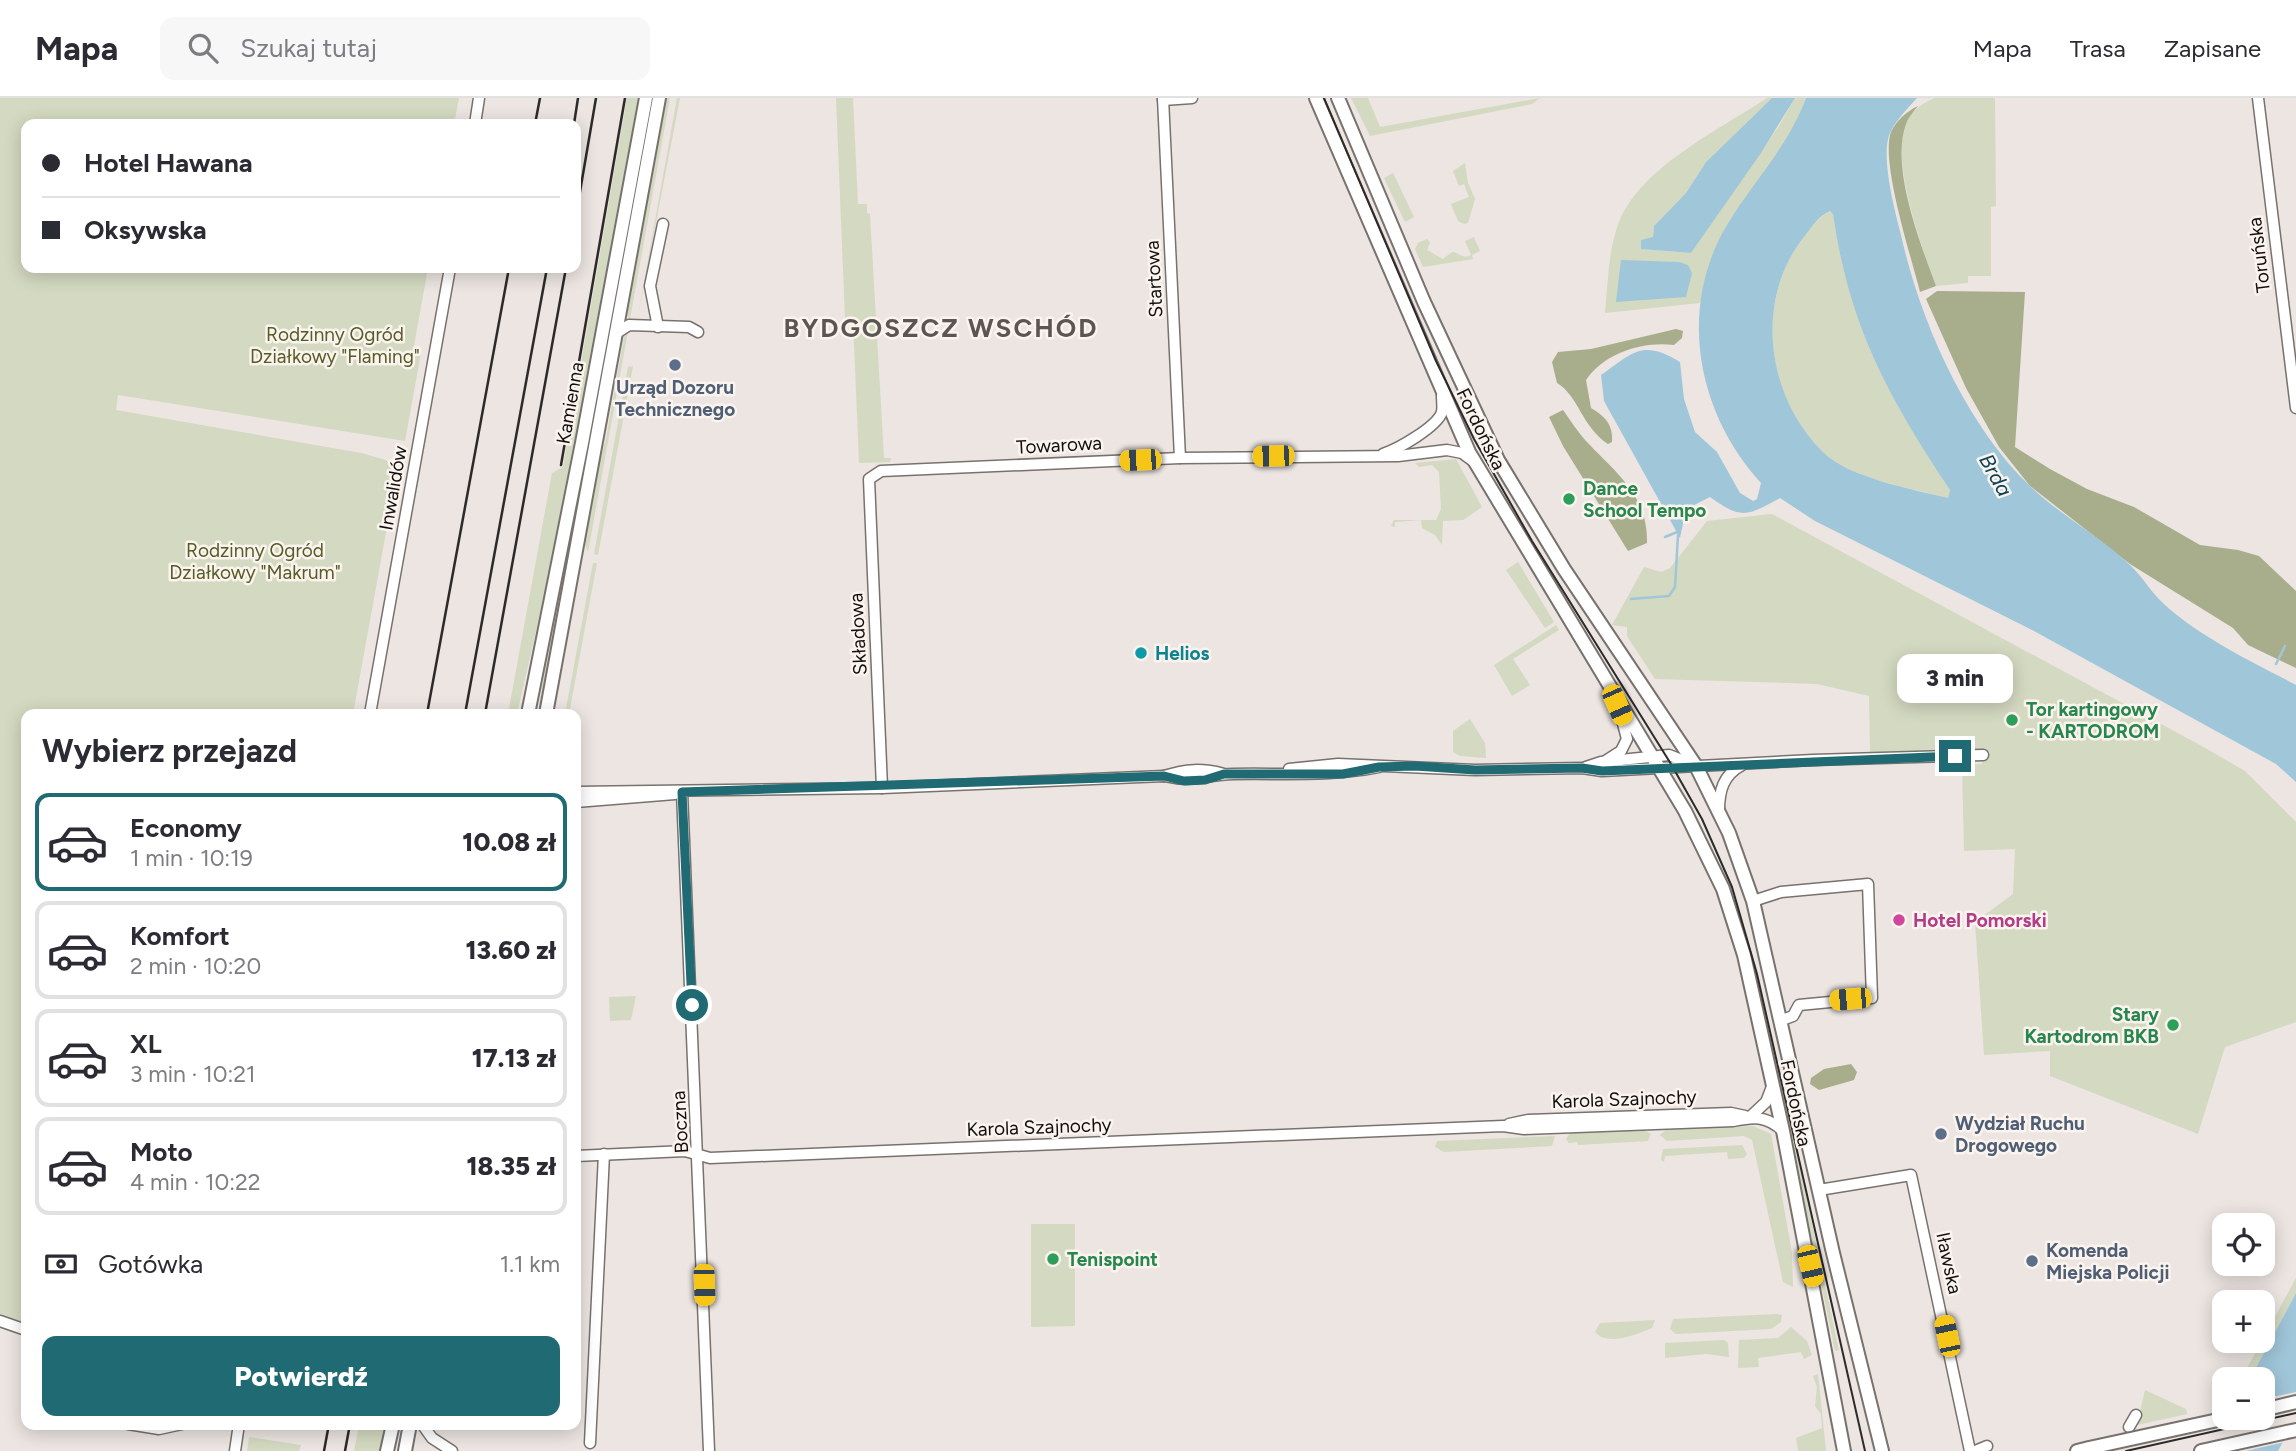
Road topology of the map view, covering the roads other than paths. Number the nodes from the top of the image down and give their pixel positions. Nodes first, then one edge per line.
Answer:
1 (479, 98) edge
2 (646, 98) edge
3 (659, 98) edge
4 (1192, 98) edge
5 (1316, 98) edge
6 (1338, 98) edge
7 (2258, 98) edge
8 (1163, 99) edge
9 (476, 119) edge
10 (663, 224) dead end
11 (449, 273) edge
12 (619, 314) junction
13 (629, 325) junction
14 (658, 327) junction
15 (698, 331) dead end
16 (615, 334) junction
17 (1442, 393) junction
18 (2296, 408) edge
19 (1379, 455) junction
20 (1180, 458) junction
21 (1474, 461) junction
22 (869, 479) joint
23 (1609, 686) junction
24 (371, 709) edge
25 (529, 709) edge
26 (547, 709) edge
27 (1983, 755) dead end
28 (1652, 756) junction
29 (1601, 762) junction
30 (1745, 764) junction
31 (1696, 766) junction
32 (1582, 768) junction
33 (1663, 774) junction
34 (882, 788) junction
35 (581, 792) edge
36 (682, 792) junction
37 (581, 802) edge
38 (1719, 813) junction
39 (1753, 901) junction
40 (1782, 1020) junction
41 (1773, 1084) junction
42 (1748, 1116) junction
43 (1783, 1131) junction
44 (604, 1154) junction
45 (699, 1155) junction
46 (581, 1156) edge
47 (1819, 1189) junction
48 (0, 1321) edge
49 (21, 1328) edge
50 (2296, 1402) edge
51 (2275, 1407) edge
52 (2136, 1415) dead end
53 (2212, 1421) edge
54 (2129, 1427) dead end
55 (239, 1430) edge
56 (392, 1430) edge
57 (409, 1430) edge
58 (426, 1430) edge
59 (2296, 1430) edge
60 (590, 1443) dead end
61 (1987, 1446) dead end
62 (2083, 1450) edge
63 (235, 1451) edge
64 (387, 1451) edge
65 (404, 1451) edge
66 (413, 1451) edge
67 (452, 1451) edge
68 (709, 1451) edge
69 (1844, 1451) edge
70 (1882, 1451) edge
71 (1972, 1451) edge
72 (2201, 1451) edge

1 - 9 street
2 - 25 main road, Kamienna
3 - 12 main road, Kamienna
4 - 8 street
5 - 17 main road, Fordońska
6 - 31 main road, Fordońska
7 - 18 street, Toruńska
8 - 20 street, Startowa
10 - 14 street
11 - 24 street, Inwalidów
12 - 13 street
12 - 16 main road, Kamienna
13 - 14 street
13 - 16 street
14 - 15 street
16 - 26 main road, Kamienna
17 - 19 street, Towarowa
17 - 21 main road, Fordońska
19 - 20 street, Towarowa
19 - 21 street, Towarowa
20 - 22 street, Towarowa
21 - 23 main road, Fordońska
22 - 34 street, Składowa
23 - 28 main road, Fordońska
23 - 29 street
27 - 30 street
28 - 29 street
28 - 31 street
28 - 33 main road, Fordońska
29 - 32 street
30 - 31 street
30 - 38 street
31 - 33 street
31 - 38 main road, Fordońska
32 - 33 street
32 - 34 street
33 - 41 main road, Fordońska
34 - 36 street
35 - 36 street
36 - 37 street
36 - 45 street, Boczna
38 - 39 main road, Fordońska
39 - 40 main road, Fordońska
39 - 40 street
40 - 47 main road, Fordońska
41 - 42 street
41 - 43 main road, Fordońska
42 - 43 street, Karola Szajnochy
42 - 45 street, Karola Szajnochy
43 - 69 main road, Fordońska
44 - 45 street, Karola Szajnochy
44 - 46 street, Karola Szajnochy
44 - 60 street
45 - 68 street, Boczna
47 - 70 main road, Fordońska
47 - 71 street, Iławska
48 - 49 street
50 - 51 main road
52 - 54 street
53 - 62 main road, bridge
55 - 63 street
56 - 64 main road
57 - 65 main road
58 - 67 street
59 - 72 main road
61 - 71 street
65 - 66 street

